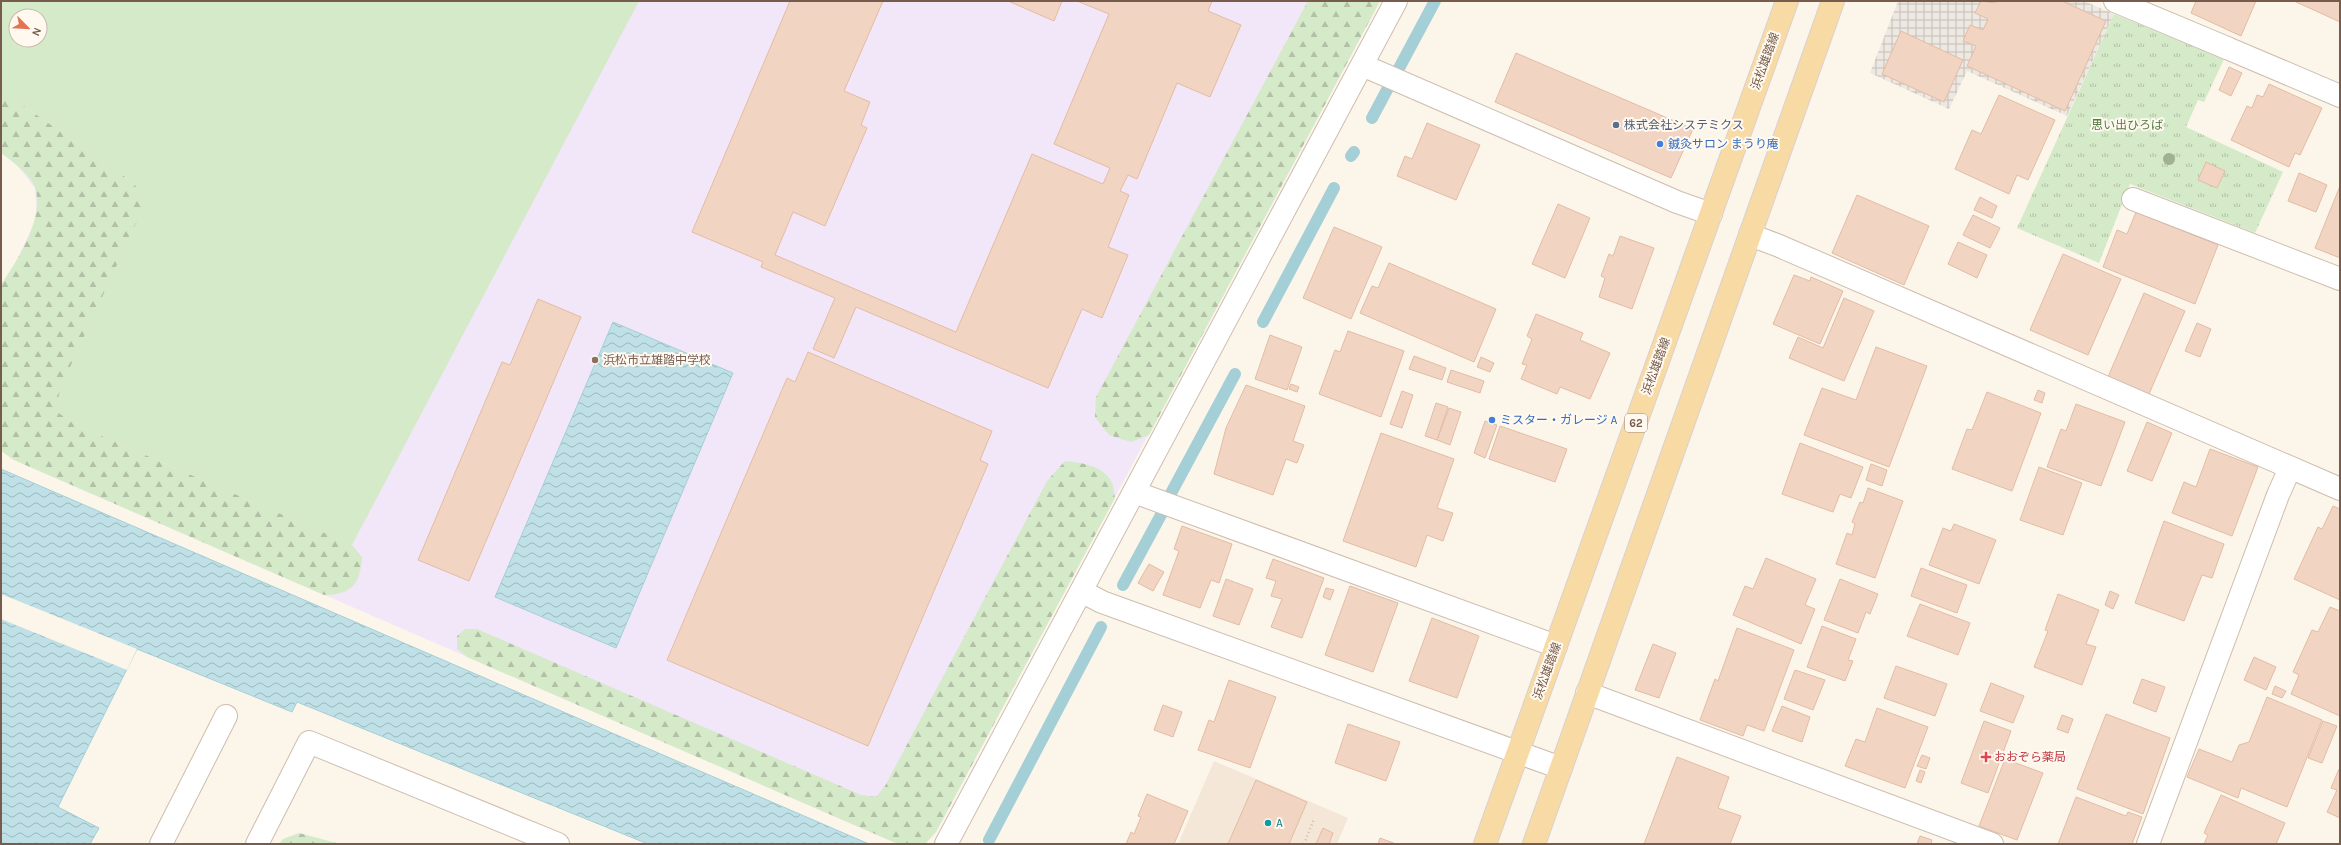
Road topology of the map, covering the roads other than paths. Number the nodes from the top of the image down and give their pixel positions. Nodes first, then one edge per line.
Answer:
1 (1396, 1) edge
2 (1787, 1) edge
3 (1833, 1) edge
4 (2115, 1) edge
5 (1362, 65) junction
6 (2340, 96) edge
7 (2134, 199) dead end
8 (1711, 214) junction
9 (1750, 235) junction
10 (2340, 279) edge
11 (2290, 468) junction
12 (2340, 489) edge
13 (1134, 492) junction
14 (1081, 591) junction
15 (1556, 646) junction
16 (1587, 693) junction
17 (226, 716) dead end
18 (1518, 752) junction
19 (1561, 768) junction
20 (1540, 842) edge
21 (161, 844) edge
22 (257, 844) edge
23 (558, 844) edge
24 (946, 844) edge
25 (1485, 844) edge
26 (1992, 844) edge
27 (2148, 844) edge

1 - 5 street
2 - 8 main road, 浜松雄踏線 / 62
3 - 9 main road
4 - 6 street
5 - 8 street
5 - 13 street
7 - 10 street
8 - 15 main road, 浜松雄踏線 / 62
9 - 11 street
9 - 16 main road
11 - 12 street
11 - 27 street
13 - 14 street
13 - 15 street
14 - 18 street
14 - 24 street
15 - 18 main road, 浜松雄踏線 / 62
16 - 19 main road
16 - 26 street
17 - 21 street
18 - 19 street
18 - 25 main road, 浜松雄踏線 / 62
19 - 20 main road
22 - 23 street

